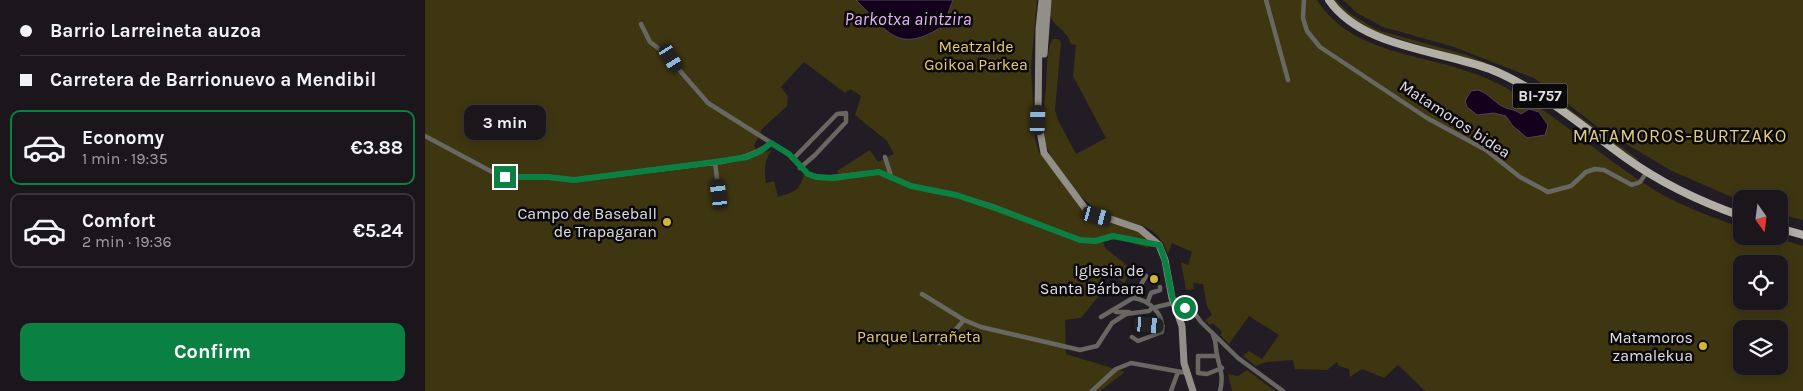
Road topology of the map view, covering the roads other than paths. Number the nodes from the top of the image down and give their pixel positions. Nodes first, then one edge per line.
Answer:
1 (1042, 0) edge
2 (1048, 0) edge
3 (1266, 0) edge
4 (1304, 0) edge
5 (1329, 0) edge
6 (641, 24) dead end
7 (1289, 80) dead end
8 (1039, 104) junction
9 (425, 136) edge
10 (771, 143) junction
11 (885, 157) dead end
12 (793, 159) junction
13 (715, 162) junction
14 (800, 168) junction
15 (1647, 172) junction
16 (891, 176) junction
17 (719, 194) dead end
18 (1733, 213) edge
19 (1788, 231) edge
20 (1803, 235) edge
21 (1159, 245) junction
22 (1142, 274) dead end
23 (1160, 287) dead end
24 (922, 294) dead end
25 (1133, 298) junction
26 (1147, 301) junction
27 (1173, 303) junction
28 (1152, 308) junction
29 (1114, 309) junction
30 (1177, 310) junction
31 (1131, 312) junction
32 (1101, 317) dead end
33 (964, 320) junction
34 (1149, 325) dead end
35 (1163, 326) junction
36 (1213, 334) junction
37 (1132, 337) dead end
38 (939, 343) dead end
39 (1217, 356) junction
40 (1221, 368) junction
41 (1178, 372) junction
42 (1187, 373) junction
43 (1171, 390) edge
44 (1092, 391) edge
45 (1193, 391) edge
46 (1220, 391) edge
47 (1283, 391) edge

1 - 8 street
2 - 8 street
3 - 7 street
4 - 15 street, Matamoros bidea
5 - 15 main road, BI-757
6 - 10 street
8 - 21 street
9 - 13 street
10 - 12 street
10 - 13 street
11 - 16 street
12 - 14 street
12 - 14 street
13 - 17 street
14 - 16 street
15 - 18 main road, BI-757
16 - 21 street
19 - 20 main road
21 - 27 street
22 - 25 street
23 - 26 street
24 - 33 street
25 - 26 street
25 - 29 street
26 - 28 street
27 - 28 street
27 - 30 street
28 - 31 street
28 - 35 street
29 - 31 street
29 - 32 street
30 - 36 street
30 - 42 street
31 - 33 street
33 - 38 street
34 - 35 street
35 - 37 street
36 - 39 street
36 - 47 street
39 - 40 street
39 - 40 street
40 - 46 street
41 - 42 street
41 - 43 street
41 - 44 street
42 - 45 street

